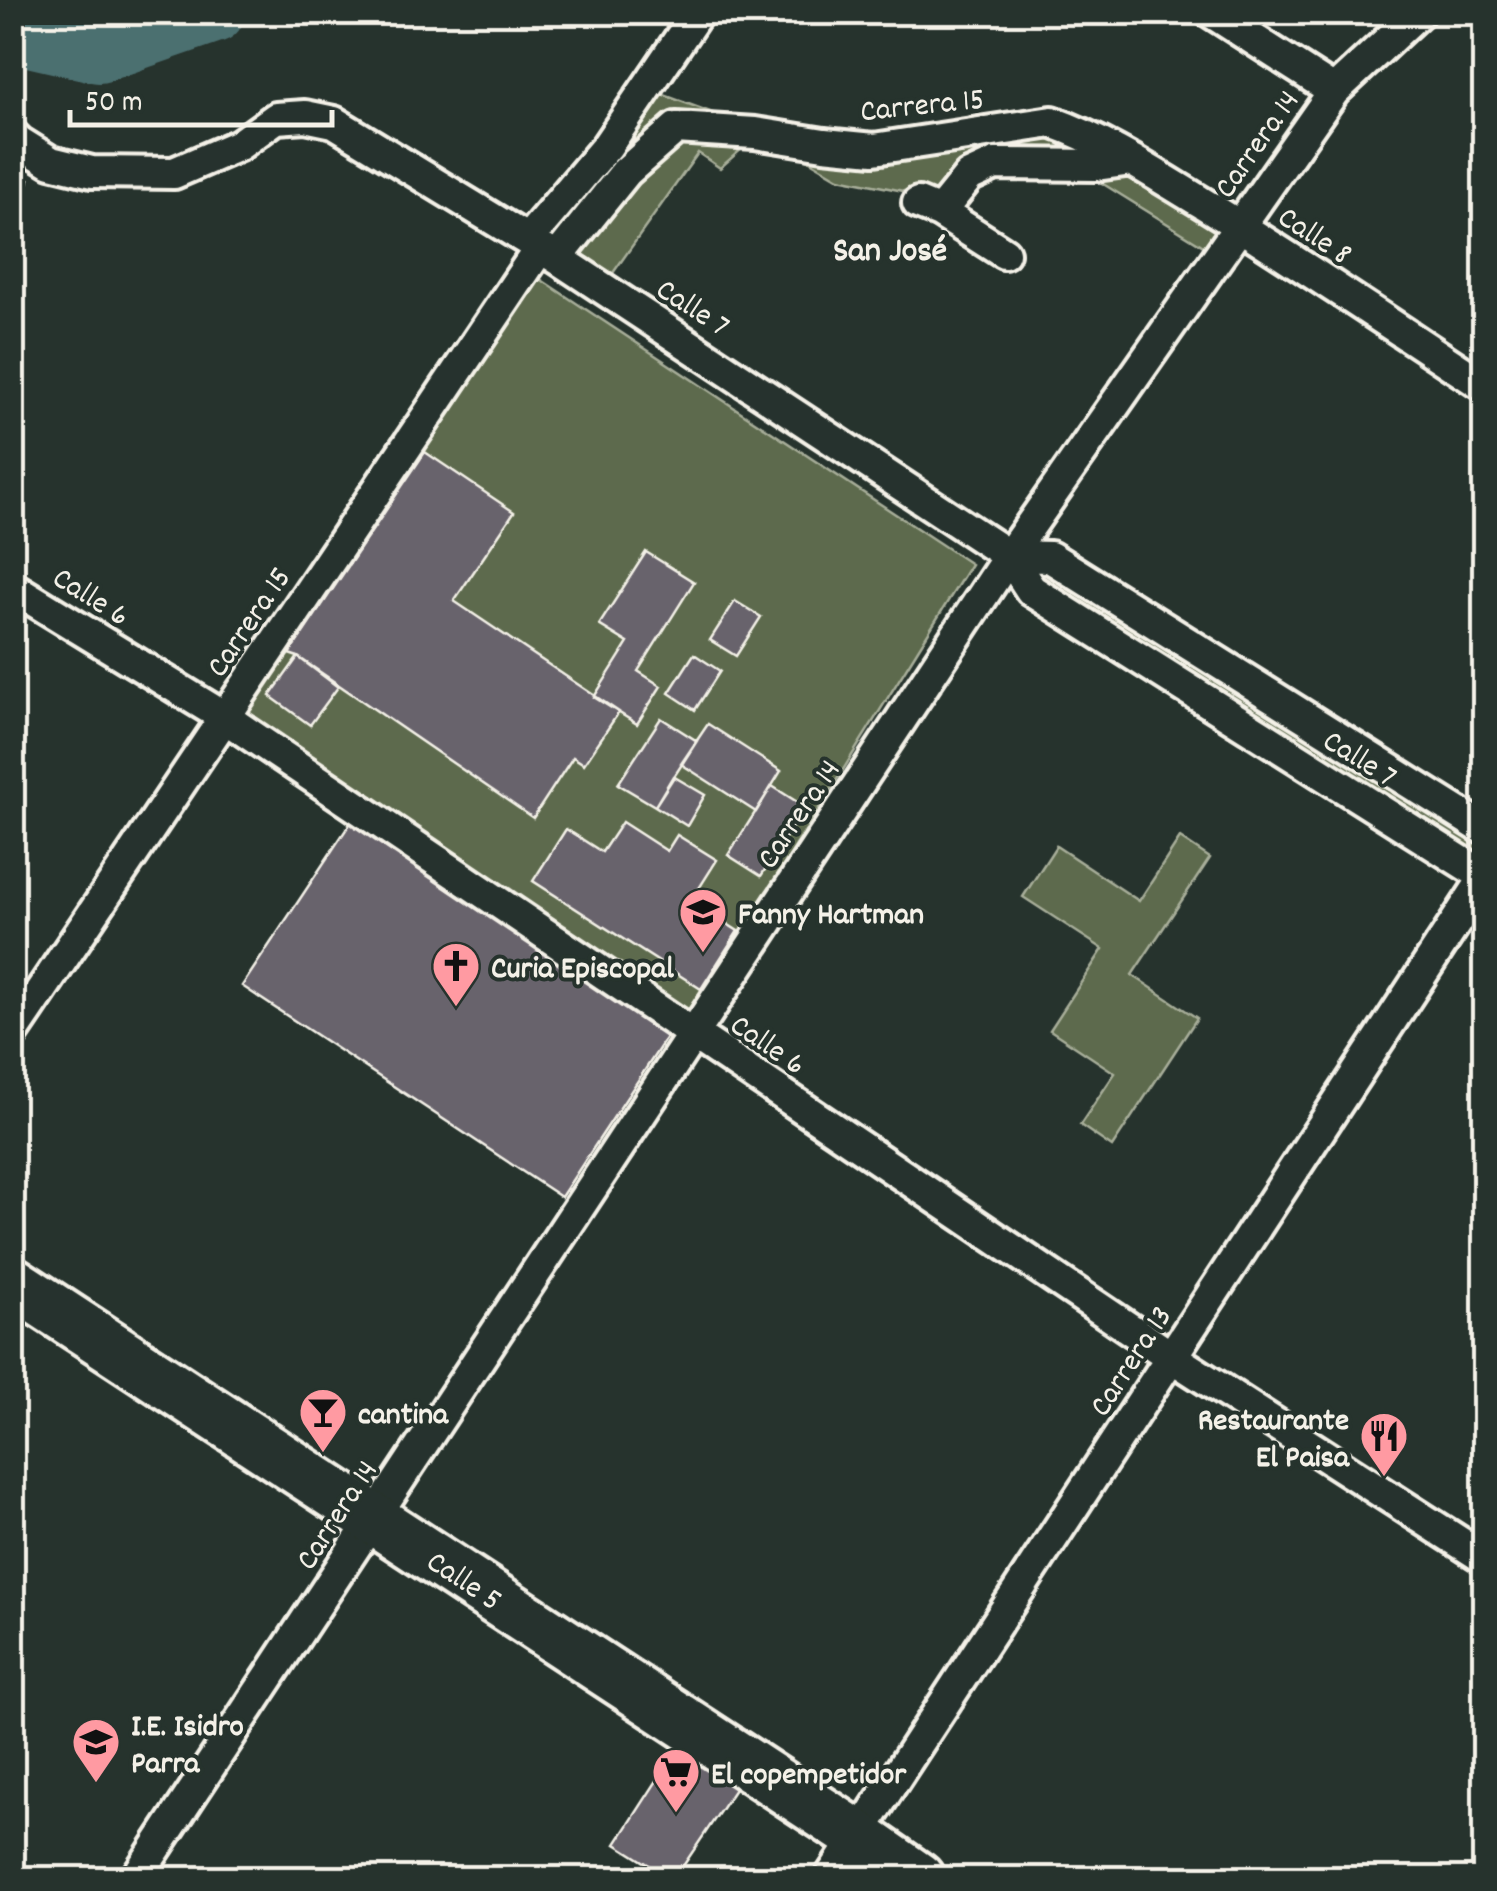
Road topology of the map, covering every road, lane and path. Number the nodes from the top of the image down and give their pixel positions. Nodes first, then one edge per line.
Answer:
1 (698, 12) edge
2 (1211, 12) edge
3 (1419, 12) edge
4 (1334, 91) junction
5 (1052, 122) joint
6 (12, 135) edge
7 (1132, 160) junction
8 (1240, 226) junction
9 (542, 248) junction
10 (1004, 253) dead end
11 (1484, 386) edge
12 (1010, 556) junction
13 (12, 587) edge
14 (224, 717) junction
15 (1484, 829) edge
16 (1484, 878) edge
17 (12, 1034) edge
18 (692, 1034) junction
19 (12, 1282) edge
20 (1173, 1358) junction
21 (374, 1518) junction
22 (1484, 1558) edge
23 (858, 1837) junction
24 (136, 1878) edge
25 (830, 1878) edge
26 (918, 1878) edge

1 - 9 street
2 - 4 street
3 - 4 street, Carrera 14
4 - 8 street, Carrera 14
5 - 7 street, Calle 8
5 - 9 street, Carrera 15
6 - 9 street, Calle 7
7 - 8 street, Calle 8
7 - 10 street
8 - 11 street, Calle 8
8 - 12 street, Carrera 14
9 - 12 street, Calle 7
9 - 14 street, Carrera 15
12 - 15 street, Calle 7
12 - 16 street, Calle 7
12 - 18 street, Carrera 14
13 - 14 street, Calle 6
14 - 17 street, Carrera 15
14 - 18 street, Calle 6
16 - 20 street, Carrera 13
18 - 20 street, Calle 6
18 - 21 street, Carrera 14
19 - 21 main road, Calle 5
20 - 22 street, Calle 6
20 - 23 street, Carrera 13
21 - 23 main road, Calle 5
21 - 24 street, Carrera 14
23 - 25 street, Carrera 13
23 - 26 main road, Calle 5

